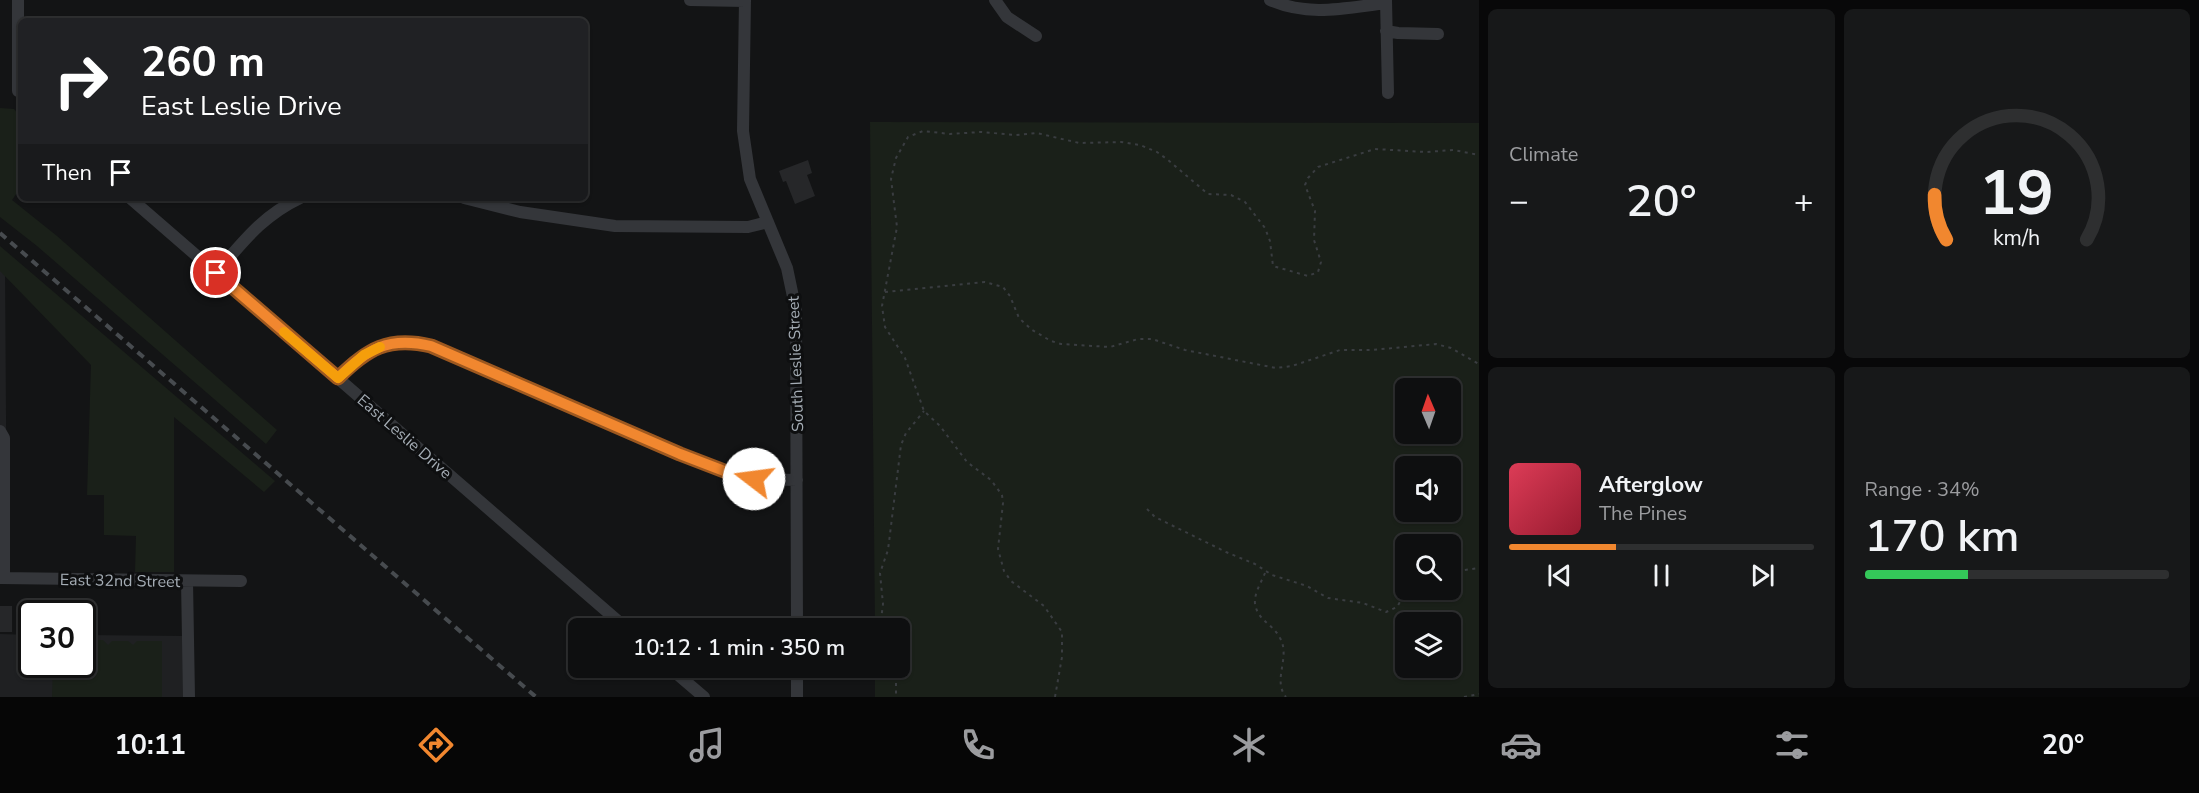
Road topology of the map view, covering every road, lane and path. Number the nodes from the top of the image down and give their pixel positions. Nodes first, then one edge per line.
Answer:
1 (18, 0) edge
2 (690, 0) edge
3 (745, 0) edge
4 (995, 0) edge
5 (1270, 0) edge
6 (1386, 2) edge
7 (1386, 31) junction
8 (1438, 34) dead end
9 (1036, 36) dead end
10 (18, 91) dead end
11 (1388, 93) dead end
12 (1479, 154) edge
13 (133, 201) edge
14 (294, 201) edge
15 (476, 201) edge
16 (768, 222) junction
17 (216, 273) junction
18 (885, 292) junction
19 (1479, 364) edge
20 (338, 378) junction
21 (924, 411) junction
22 (0, 431) edge
23 (797, 480) junction
24 (1147, 509) dead end
25 (1479, 568) edge
26 (1461, 570) edge
27 (1266, 572) junction
28 (2, 578) edge
29 (187, 581) junction
30 (241, 581) dead end
31 (1401, 600) edge
32 (614, 618) edge
33 (797, 618) edge
34 (881, 618) edge
35 (682, 678) edge
36 (797, 678) edge
37 (896, 678) edge
38 (1479, 694) edge
39 (189, 697) edge
40 (704, 697) edge
41 (797, 697) edge
42 (896, 697) edge
43 (1055, 697) edge
44 (1286, 697) edge
45 (1464, 697) edge

1 - 10 street
2 - 3 street
3 - 16 street, South Leslie Street
4 - 9 street
5 - 6 street
6 - 7 street
7 - 8 street
7 - 11 street
12 - 18 path
13 - 17 street, East Leslie Drive
14 - 17 street
15 - 16 street
16 - 23 street, South Leslie Street
17 - 20 street, East Leslie Drive
18 - 19 path
18 - 21 path
20 - 23 street
20 - 32 street, East Leslie Drive
21 - 34 path
21 - 43 path
22 - 28 street
23 - 33 street, South Leslie Street
24 - 27 path
25 - 26 path
27 - 31 path
27 - 44 path
28 - 29 street, East 32nd Street
29 - 30 street, East 32nd Street
29 - 39 street
35 - 40 street
36 - 41 street
37 - 42 path
38 - 45 path

